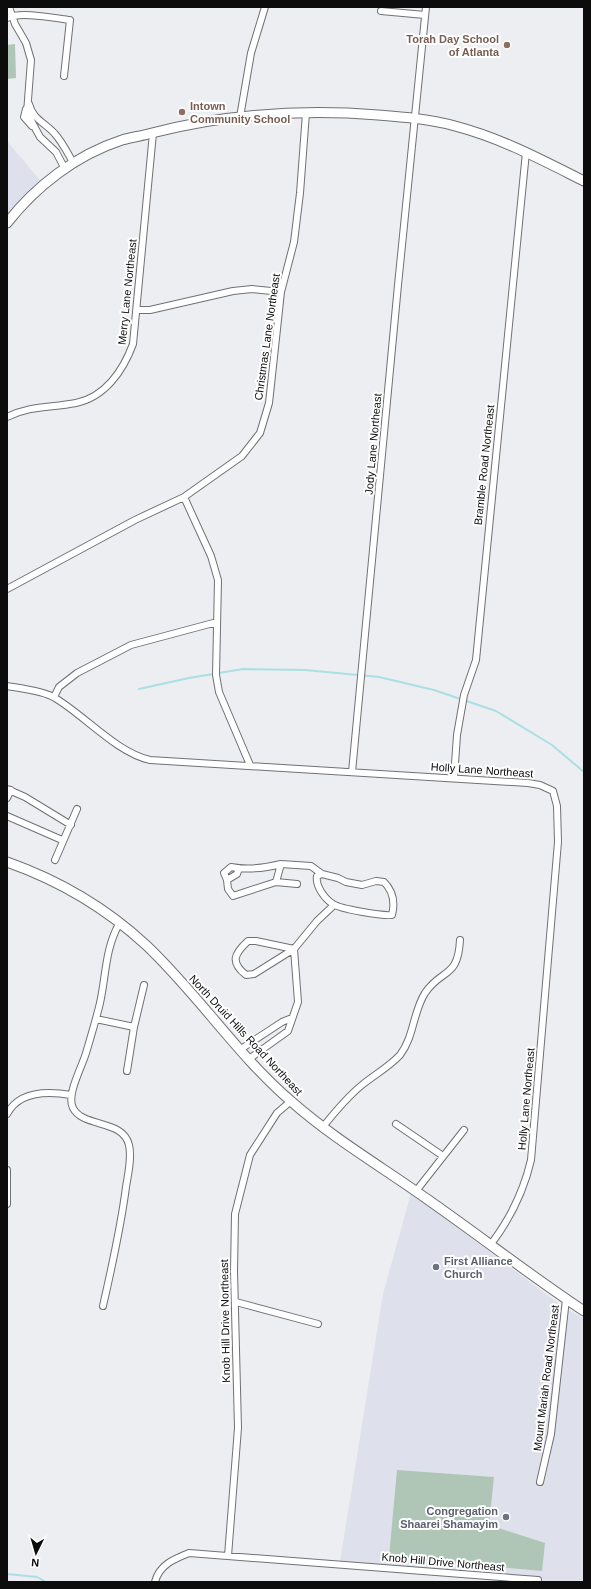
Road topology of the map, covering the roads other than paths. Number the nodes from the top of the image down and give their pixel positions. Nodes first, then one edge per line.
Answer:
1 (9, 7) edge
2 (265, 7) edge
3 (426, 7) edge
4 (381, 11) dead end
5 (425, 15) junction
6 (9, 17) edge
7 (64, 76) dead end
8 (29, 102) junction
9 (306, 113) junction
10 (240, 117) junction
11 (415, 118) junction
12 (153, 133) junction
13 (526, 152) junction
14 (74, 164) junction
15 (66, 169) junction
16 (584, 182) edge
17 (7, 223) edge
18 (281, 292) junction
19 (137, 310) junction
20 (7, 417) edge
21 (184, 497) junction
22 (7, 589) edge
23 (217, 622) junction
24 (7, 686) edge
25 (54, 697) junction
26 (250, 765) junction
27 (352, 772) junction
28 (454, 778) junction
29 (9, 789) edge
30 (7, 798) edge
31 (77, 810) dead end
32 (7, 816) edge
33 (71, 825) junction
34 (62, 840) junction
35 (55, 860) dead end
36 (7, 862) edge
37 (281, 864) junction
38 (322, 874) junction
39 (276, 882) junction
40 (297, 884) dead end
41 (334, 905) junction
42 (119, 924) junction
43 (460, 940) dead end
44 (294, 949) junction
45 (144, 985) dead end
46 (292, 1018) junction
47 (96, 1019) junction
48 (134, 1027) junction
49 (241, 1050) junction
50 (249, 1059) junction
51 (127, 1071) dead end
52 (71, 1095) junction
53 (291, 1101) junction
54 (7, 1114) edge
55 (396, 1124) dead end
56 (322, 1128) junction
57 (464, 1130) dead end
58 (443, 1156) junction
59 (7, 1170) edge
60 (416, 1191) junction
61 (7, 1204) edge
62 (491, 1244) junction
63 (566, 1299) junction
64 (236, 1302) junction
65 (102, 1306) dead end
66 (584, 1311) edge
67 (318, 1324) dead end
68 (540, 1482) dead end
69 (228, 1556) junction
70 (538, 1581) edge
71 (155, 1582) edge

1 - 6 street
2 - 10 street
3 - 5 street, Jody Lane Northeast
4 - 5 street
5 - 11 street, Jody Lane Northeast
6 - 7 street
6 - 8 street
8 - 14 street
8 - 15 street
9 - 10 main road
9 - 11 main road
9 - 18 street, Christmas Lane Northeast
10 - 12 main road
11 - 13 main road
11 - 27 street, Jody Lane Northeast
12 - 14 main road
12 - 19 street, Merry Lane Northeast
13 - 16 main road
13 - 28 street, Bramble Road Northeast
14 - 15 main road
15 - 17 main road
18 - 19 street
18 - 21 street, Christmas Lane Northeast
19 - 20 street, Merry Lane Northeast
21 - 22 street, Christmas Lane Northeast
21 - 23 street
23 - 25 street
23 - 26 street
24 - 25 street
25 - 26 street, Holly Lane Northeast
26 - 27 street, Holly Lane Northeast
27 - 28 street, Holly Lane Northeast
28 - 62 street, Holly Lane Northeast
29 - 30 street
29 - 33 street
31 - 33 street
32 - 34 street
33 - 34 street
34 - 35 street
36 - 42 main road, North Druid Hills Road Northeast
37 - 38 street
37 - 39 street
37 - 39 street
38 - 41 street
38 - 41 street
39 - 40 street
41 - 44 street
42 - 47 street
42 - 49 main road, North Druid Hills Road Northeast
43 - 56 street
44 - 44 street
44 - 46 street
45 - 48 street
46 - 49 street
46 - 50 street
47 - 48 street
47 - 52 street
48 - 51 street
49 - 50 main road, North Druid Hills Road Northeast
50 - 53 main road, North Druid Hills Road Northeast
52 - 54 street
52 - 65 street
53 - 56 main road, North Druid Hills Road Northeast
53 - 64 street, Knob Hill Drive Northeast
55 - 58 street
56 - 60 main road, North Druid Hills Road Northeast
57 - 58 street
58 - 60 street
59 - 61 street
60 - 62 main road, North Druid Hills Road Northeast
62 - 63 main road, North Druid Hills Road Northeast
63 - 66 main road, North Druid Hills Road Northeast
63 - 68 street, Mount Mariah Road Northeast
64 - 67 street
64 - 69 street, Knob Hill Drive Northeast
69 - 70 street, Knob Hill Drive Northeast
69 - 71 street, Knob Hill Drive Northeast

